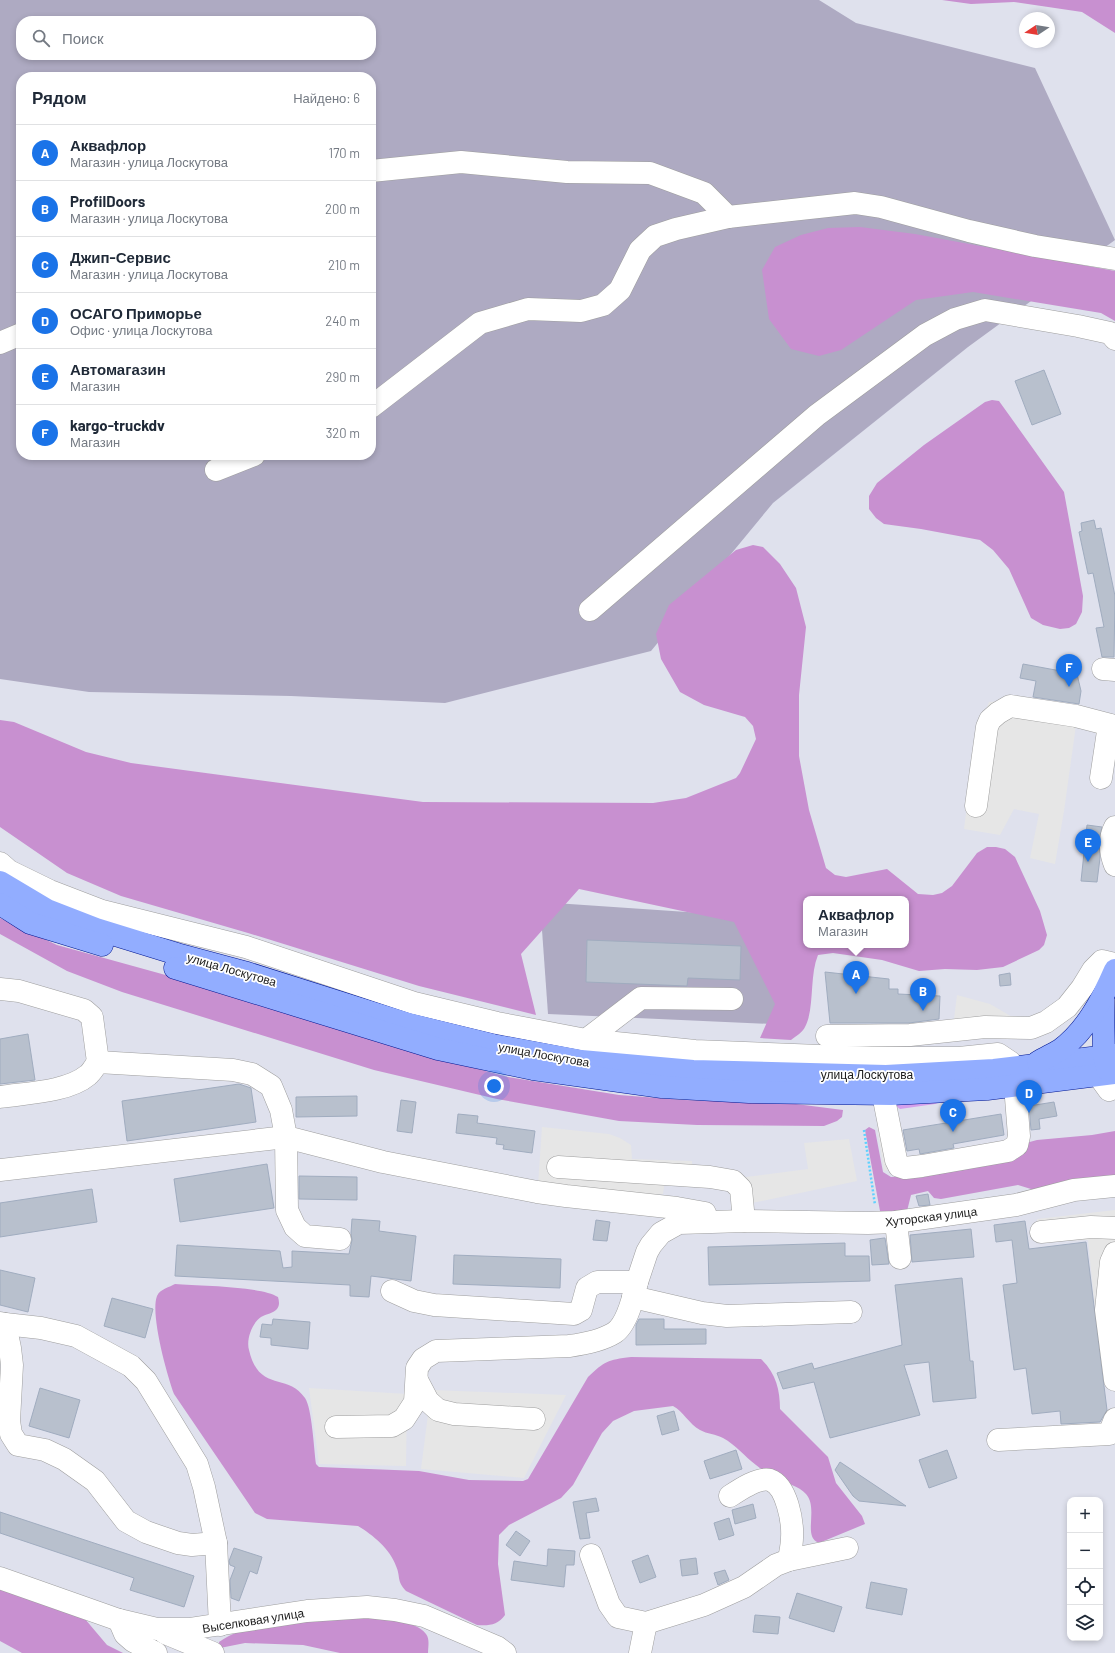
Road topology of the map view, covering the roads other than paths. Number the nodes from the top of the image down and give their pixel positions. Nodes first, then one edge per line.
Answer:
1 (376, 170) edge
2 (728, 217) junction
3 (1115, 259) edge
4 (16, 336) edge
5 (1115, 339) edge
6 (0, 343) edge
7 (376, 403) edge
8 (241, 460) edge
9 (216, 470) dead end
10 (590, 610) dead end
11 (1112, 726) edge
12 (1101, 778) dead end
13 (976, 806) dead end
14 (1115, 827) edge
15 (0, 863) edge
16 (1115, 864) edge
17 (0, 882) edge
18 (0, 904) edge
19 (1115, 964) edge
20 (1115, 970) edge
21 (0, 989) edge
22 (1109, 998) edge
23 (732, 999) dead end
24 (1115, 1025) edge
25 (827, 1036) dead end
26 (586, 1040) junction
27 (98, 1062) junction
28 (1020, 1073) junction
29 (1110, 1076) edge
30 (883, 1094) junction
31 (0, 1097) edge
32 (286, 1137) junction
33 (558, 1167) dead end
34 (0, 1170) edge
35 (1115, 1186) edge
36 (744, 1221) junction
37 (887, 1223) junction
38 (1115, 1228) edge
39 (1041, 1232) dead end
40 (340, 1239) dead end
41 (1115, 1253) edge
42 (900, 1258) dead end
43 (635, 1290) junction
44 (392, 1291) dead end
45 (851, 1312) dead end
46 (2, 1323) edge
47 (417, 1380) junction
48 (1115, 1380) edge
49 (534, 1418) dead end
50 (1115, 1419) edge
51 (5, 1420) edge
52 (336, 1427) dead end
53 (998, 1440) dead end
54 (730, 1496) dead end
55 (216, 1543) junction
56 (847, 1548) dead end
57 (591, 1555) dead end
58 (789, 1560) junction
59 (0, 1578) edge
60 (119, 1620) junction
61 (646, 1623) junction
62 (220, 1625) junction
63 (157, 1629) junction
64 (156, 1653) edge
65 (213, 1653) edge
66 (505, 1653) edge
67 (640, 1653) edge

1 - 2 street
2 - 3 street
2 - 7 street
4 - 6 street
5 - 10 street
8 - 9 street
11 - 12 street
11 - 13 street
14 - 16 street
15 - 26 street
17 - 28 main road, улица Лоскутова
18 - 30 main road, улица Лоскутова
19 - 25 street
20 - 22 main road
21 - 27 street
22 - 24 main road
22 - 28 main road
22 - 29 main road
23 - 26 street
26 - 28 street
27 - 31 street
27 - 32 street
28 - 29 main road, улица Лоскутова
28 - 30 main road, улица Лоскутова
28 - 30 street
32 - 34 street
32 - 36 street
32 - 40 street
33 - 36 street
35 - 37 street, Хуторская улица
36 - 37 street, Хуторская улица
36 - 43 street
37 - 42 street
38 - 39 street
41 - 48 street
43 - 44 street
43 - 45 street
43 - 47 street
46 - 51 street
46 - 55 street
47 - 49 street
47 - 52 street
50 - 53 street
51 - 55 street
54 - 58 street
55 - 62 street
56 - 58 street
57 - 61 street
58 - 61 street
59 - 60 street, Выселковая улица
60 - 63 street, Выселковая улица
60 - 64 street
61 - 67 street
62 - 63 street, Выселковая улица
62 - 66 street, Выселковая улица
63 - 65 street

